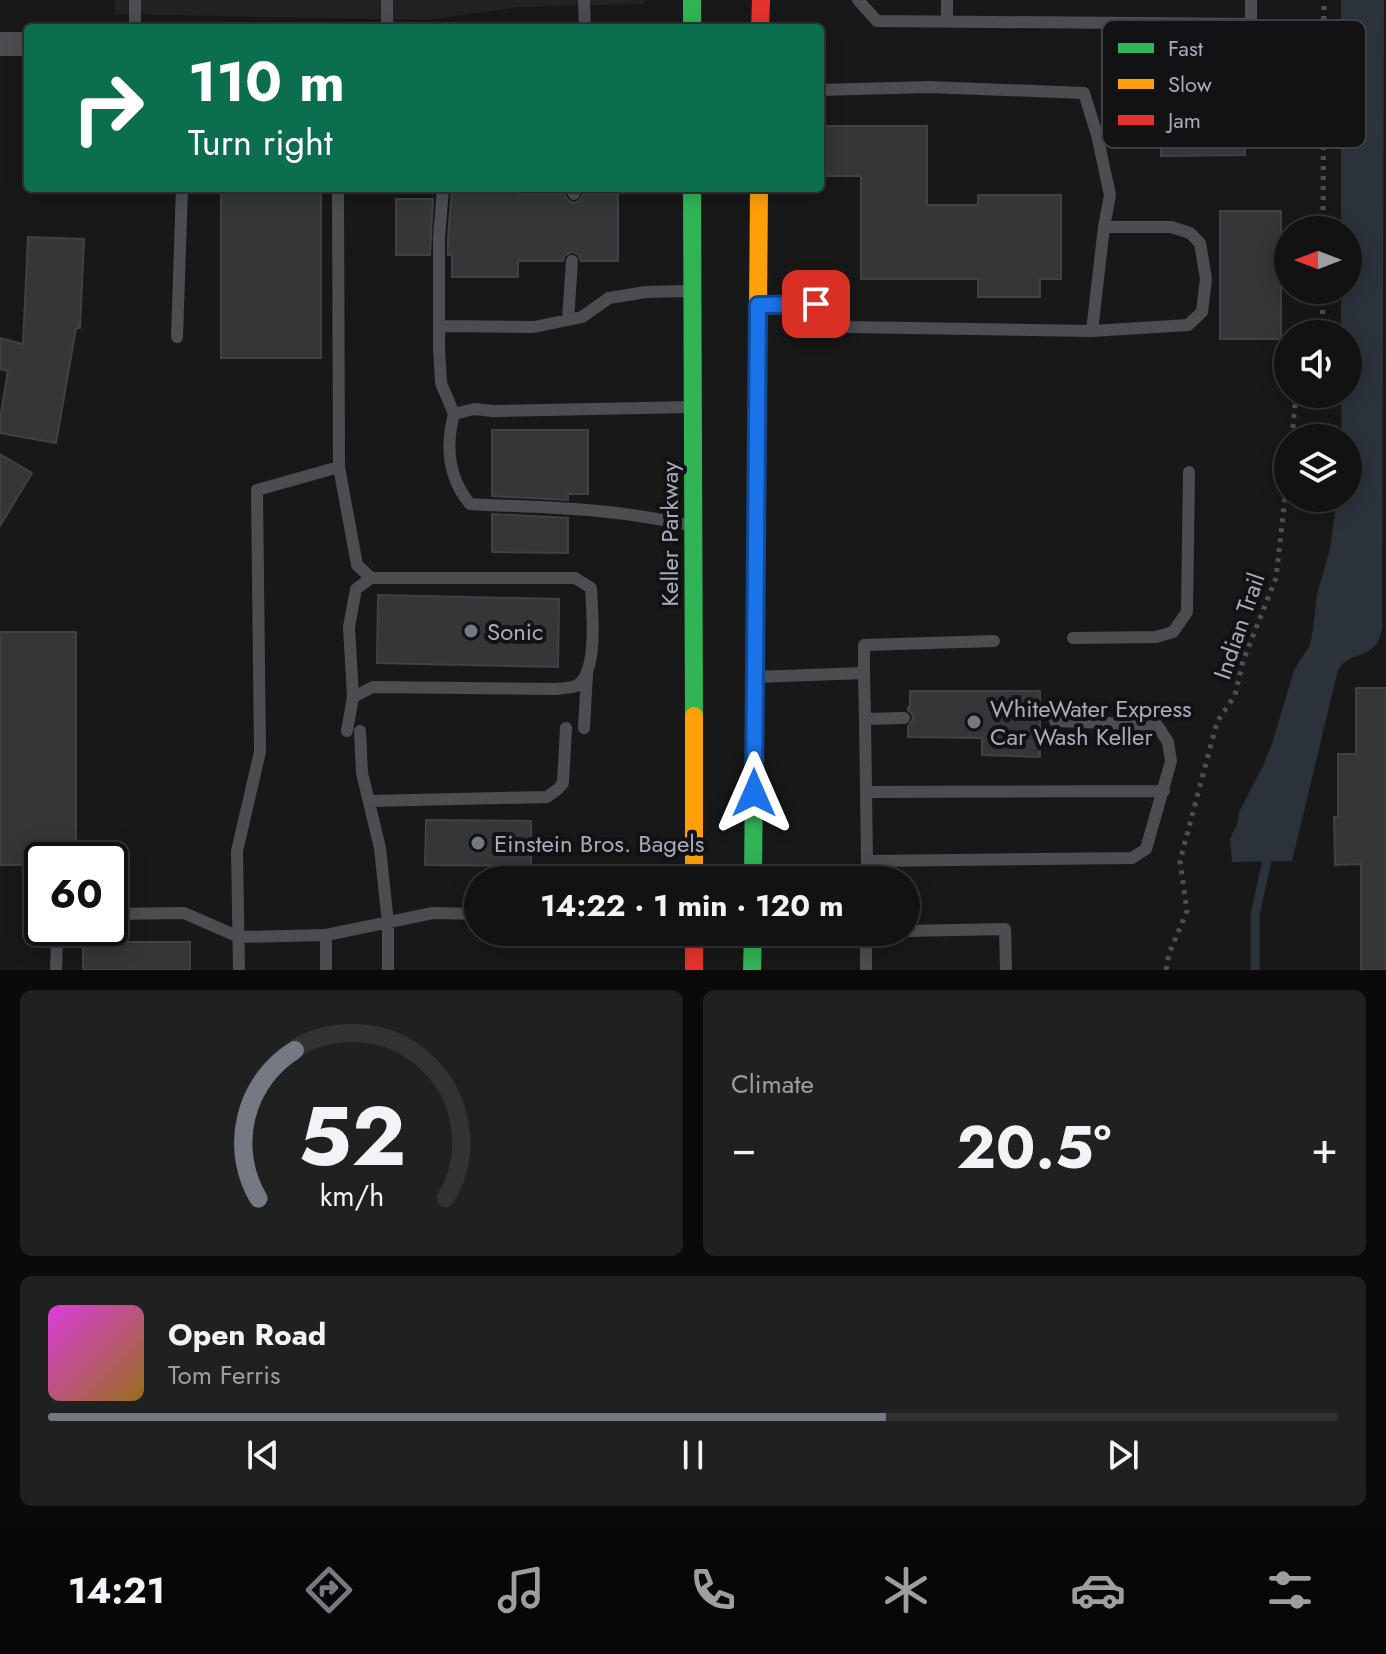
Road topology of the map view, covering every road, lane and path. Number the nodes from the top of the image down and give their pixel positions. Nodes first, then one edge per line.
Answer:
1 (135, 0) edge
2 (387, 0) edge
3 (584, 0) edge
4 (692, 0) edge
5 (761, 0) edge
6 (858, 0) edge
7 (947, 0) edge
8 (1324, 0) edge
9 (1324, 20) edge
10 (947, 22) junction
11 (1102, 23) edge
12 (135, 24) edge
13 (387, 24) edge
14 (585, 24) edge
15 (692, 24) edge
16 (760, 24) edge
17 (0, 44) edge
18 (24, 44) edge
19 (824, 90) edge
20 (1323, 148) edge
21 (182, 192) edge
22 (338, 192) edge
23 (443, 192) edge
24 (692, 192) edge
25 (759, 192) edge
26 (1323, 216) edge
27 (1104, 227) junction
28 (572, 261) dead end
29 (692, 291) junction
30 (758, 305) junction
31 (568, 320) junction
32 (439, 326) junction
33 (1092, 331) junction
34 (177, 337) dead end
35 (693, 407) junction
36 (454, 414) junction
37 (339, 467) junction
38 (1189, 472) dead end
39 (1283, 512) edge
40 (693, 526) junction
41 (371, 578) junction
42 (1073, 638) dead end
43 (994, 641) dead end
44 (864, 673) junction
45 (587, 674) junction
46 (755, 677) junction
47 (353, 697) junction
48 (904, 718) dead end
49 (865, 719) junction
50 (1055, 721) dead end
51 (566, 728) dead end
52 (584, 728) dead end
53 (1164, 791) junction
54 (866, 792) junction
55 (369, 801) junction
56 (867, 861) junction
57 (694, 866) edge
58 (753, 866) edge
59 (867, 866) edge
60 (128, 914) edge
61 (464, 914) edge
62 (388, 923) junction
63 (920, 931) edge
64 (326, 935) junction
65 (239, 937) junction
66 (57, 946) edge
67 (694, 946) edge
68 (753, 946) edge
69 (866, 946) edge
70 (56, 970) edge
71 (239, 970) edge
72 (326, 970) edge
73 (388, 970) edge
74 (694, 970) edge
75 (752, 970) edge
76 (866, 970) edge
77 (1006, 970) edge
78 (1166, 970) edge

1 - 12 lane
2 - 13 lane
3 - 14 lane
4 - 15 main road
5 - 16 main road
6 - 10 lane
7 - 10 lane
8 - 9 path
10 - 11 lane
17 - 18 street
19 - 27 lane
20 - 26 path
21 - 34 lane
22 - 37 lane
23 - 32 lane
24 - 29 main road, Keller Parkway
25 - 30 main road
27 - 33 lane
27 - 33 lane
28 - 31 lane
29 - 31 lane
29 - 35 main road, Keller Parkway
30 - 33 lane
30 - 46 main road
31 - 32 lane
32 - 36 lane
35 - 36 lane
35 - 40 main road, Keller Parkway
36 - 40 lane
37 - 41 lane
37 - 65 lane
38 - 42 lane
39 - 78 path, Indian Trail
40 - 57 main road, Keller Parkway
41 - 45 lane
41 - 47 lane
43 - 44 lane
44 - 46 lane
44 - 49 lane
45 - 47 lane
45 - 52 lane
46 - 58 main road
47 - 55 lane
48 - 49 lane
49 - 54 lane
50 - 53 lane
51 - 55 lane
53 - 54 lane
53 - 56 lane
54 - 56 lane
55 - 62 lane
56 - 59 lane
60 - 65 lane
61 - 62 lane
62 - 64 lane
62 - 73 lane
63 - 77 lane
64 - 65 lane
64 - 72 lane
65 - 71 lane
66 - 70 lane
67 - 74 main road
68 - 75 main road
69 - 76 lane

